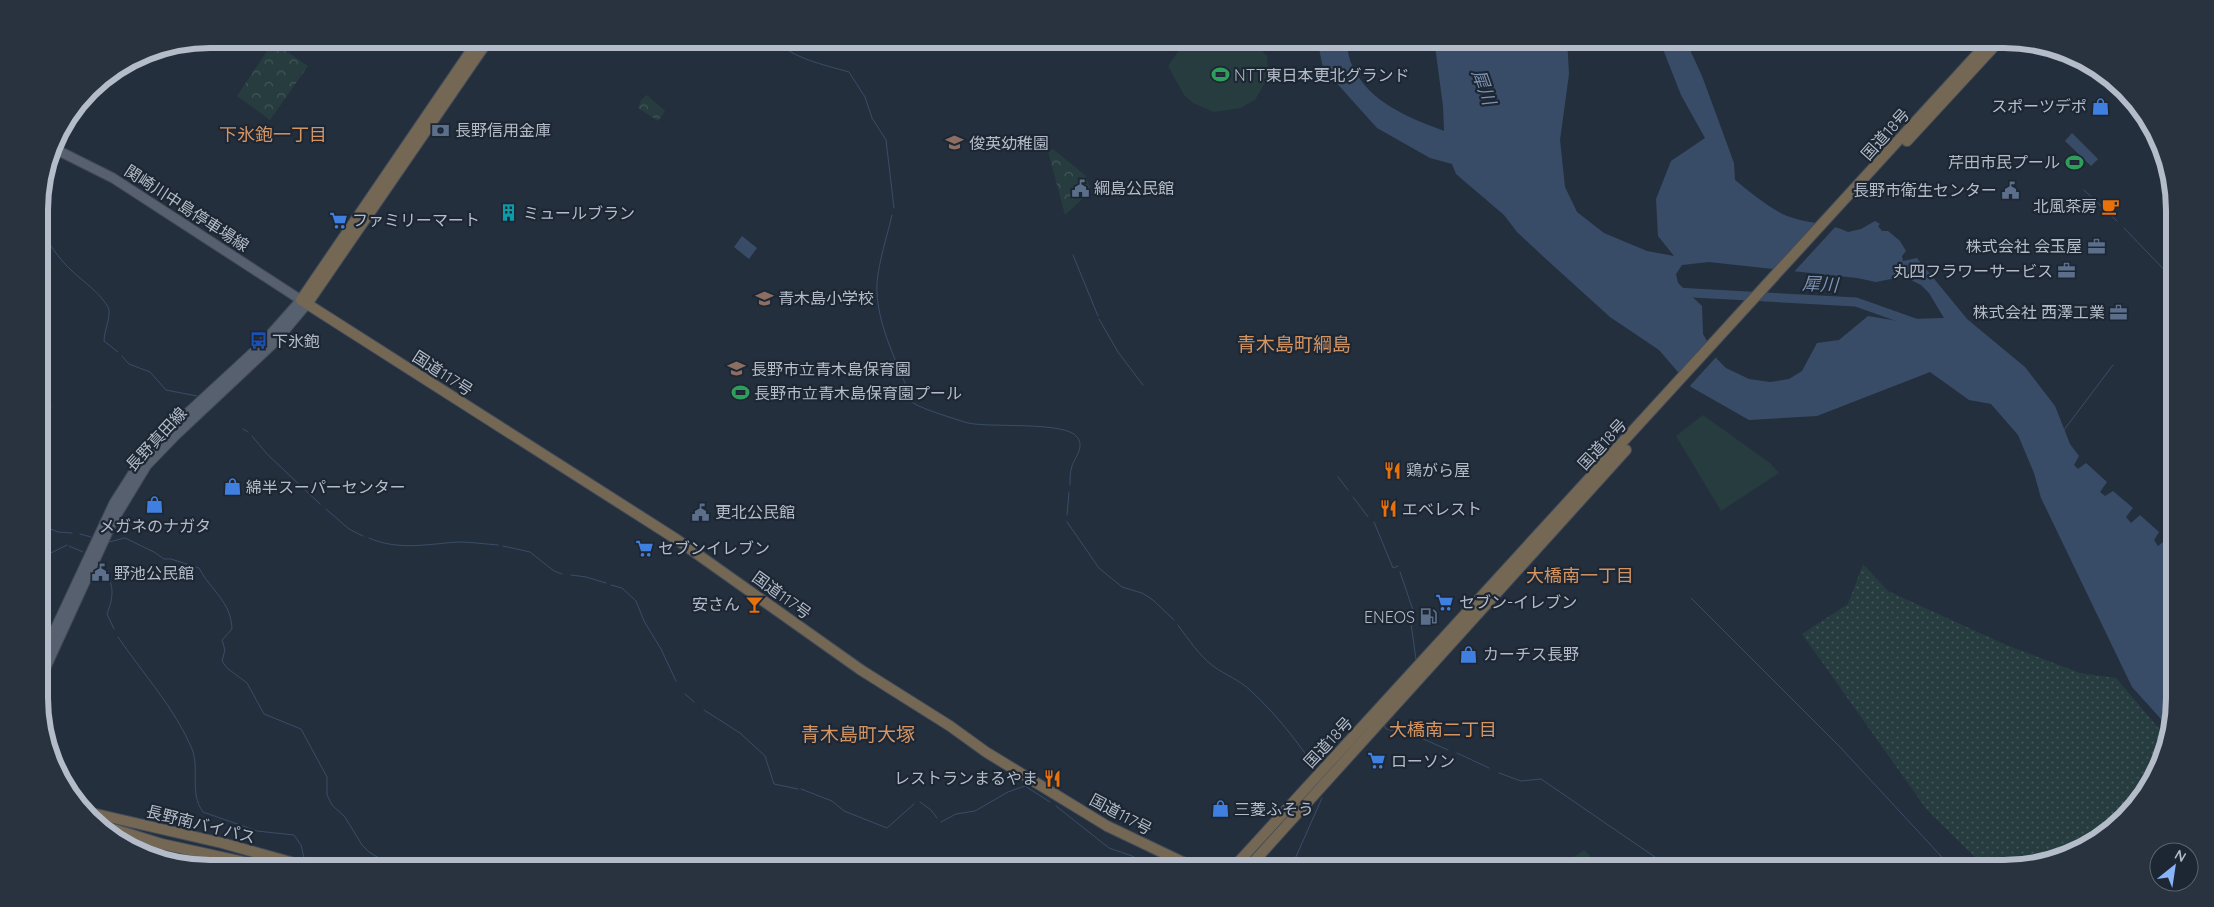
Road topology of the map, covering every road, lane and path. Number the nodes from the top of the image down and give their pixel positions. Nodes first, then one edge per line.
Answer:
1 (474, 48) edge
2 (483, 48) edge
3 (1983, 48) edge
4 (1992, 48) edge
5 (59, 151) edge
6 (1888, 157) junction
7 (304, 302) junction
8 (1641, 428) junction
9 (48, 644) edge
10 (48, 663) edge
11 (99, 815) edge
12 (118, 830) edge
13 (1177, 859) edge
14 (1241, 859) edge
15 (1256, 859) edge
16 (234, 860) edge
17 (283, 860) edge

1 - 7 highway
2 - 7 highway
3 - 6 highway, 国道18号
4 - 6 highway, 国道18号
5 - 7 main road, 関崎川中島停車場線
6 - 8 highway, 国道18号
7 - 9 main road, 長野真田線
7 - 10 main road, 長野真田線
7 - 13 highway, 国道117号
8 - 14 highway, 国道18号
8 - 15 highway, 国道18号
11 - 17 highway, 長野南バイパス
12 - 16 highway, 長野南バイパス

